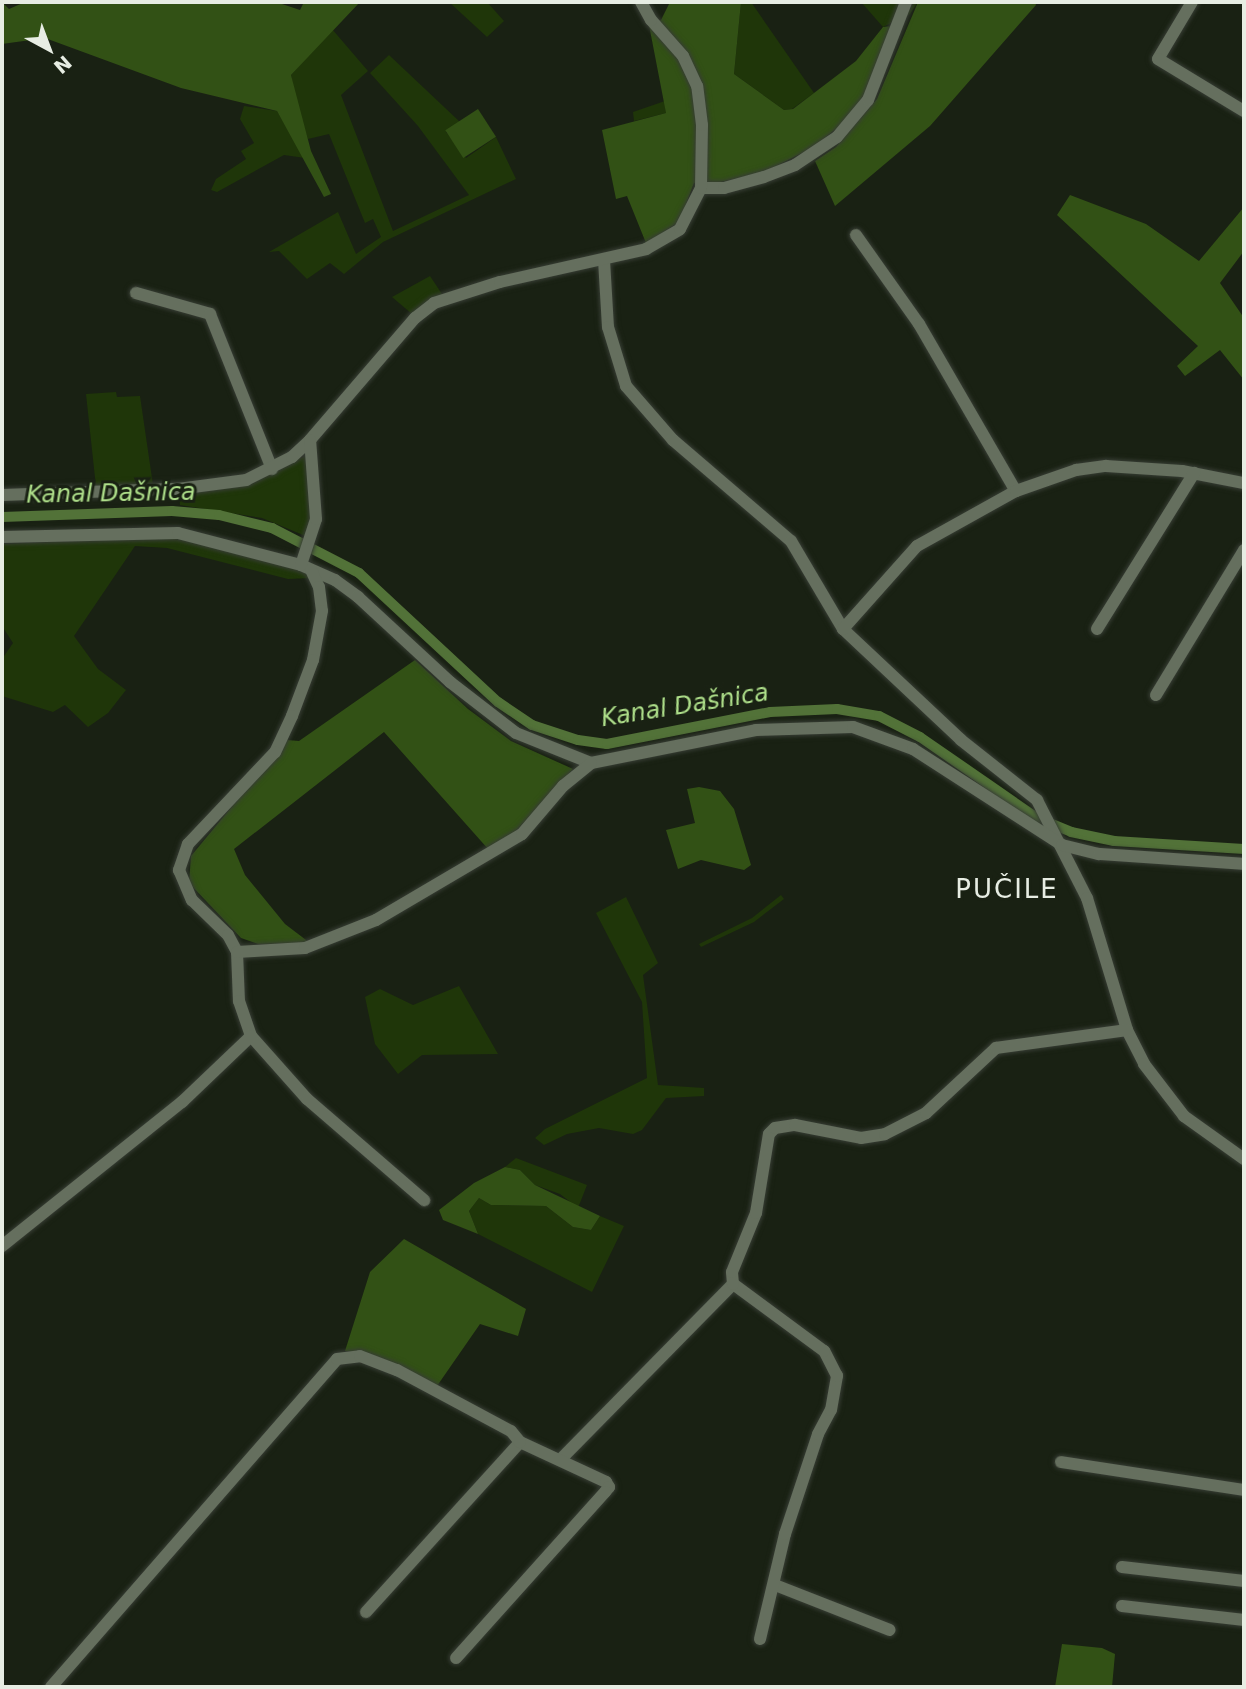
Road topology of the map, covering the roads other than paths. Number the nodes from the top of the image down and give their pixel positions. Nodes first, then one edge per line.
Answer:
1 (641, 2) edge
2 (906, 2) edge
3 (1192, 2) edge
4 (1244, 111) edge
5 (701, 188) junction
6 (856, 235) dead end
7 (604, 260) junction
8 (136, 293) dead end
9 (310, 440) junction
10 (271, 469) junction
11 (1194, 472) junction
12 (1244, 483) edge
13 (1016, 491) junction
14 (2, 495) edge
15 (2, 537) edge
16 (1244, 550) edge
17 (305, 564) junction
18 (843, 629) junction
19 (1097, 629) dead end
20 (1156, 695) dead end
21 (591, 763) junction
22 (1060, 841) junction
23 (1244, 864) edge
24 (237, 952) junction
25 (1127, 1030) junction
26 (251, 1036) junction
27 (1244, 1160) edge
28 (424, 1200) dead end
29 (2, 1245) edge
30 (733, 1284) junction
31 (520, 1442) junction
32 (561, 1459) junction
33 (1061, 1462) dead end
34 (1244, 1490) edge
35 (1122, 1567) dead end
36 (1244, 1581) edge
37 (775, 1585) junction
38 (1122, 1606) dead end
39 (366, 1612) dead end
40 (1244, 1620) edge
41 (890, 1630) dead end
42 (760, 1639) dead end
43 (456, 1658) dead end
44 (51, 1687) edge

1 - 5 street
2 - 5 street
3 - 4 street
5 - 7 street
6 - 13 street
7 - 9 street
7 - 18 street
8 - 10 street
9 - 10 street
9 - 17 street
10 - 14 street
11 - 12 street
11 - 13 street
11 - 19 street
13 - 18 street
15 - 17 street
16 - 20 street
17 - 21 street
17 - 24 street
18 - 22 street
21 - 22 street
21 - 24 street
22 - 23 street
22 - 25 street
24 - 26 street
25 - 27 street
25 - 30 street
26 - 28 street
26 - 29 street
30 - 32 street
30 - 37 street
31 - 32 street
31 - 39 street
31 - 44 street
32 - 43 street
33 - 34 street
35 - 36 street
37 - 41 street
37 - 42 street
38 - 40 street

